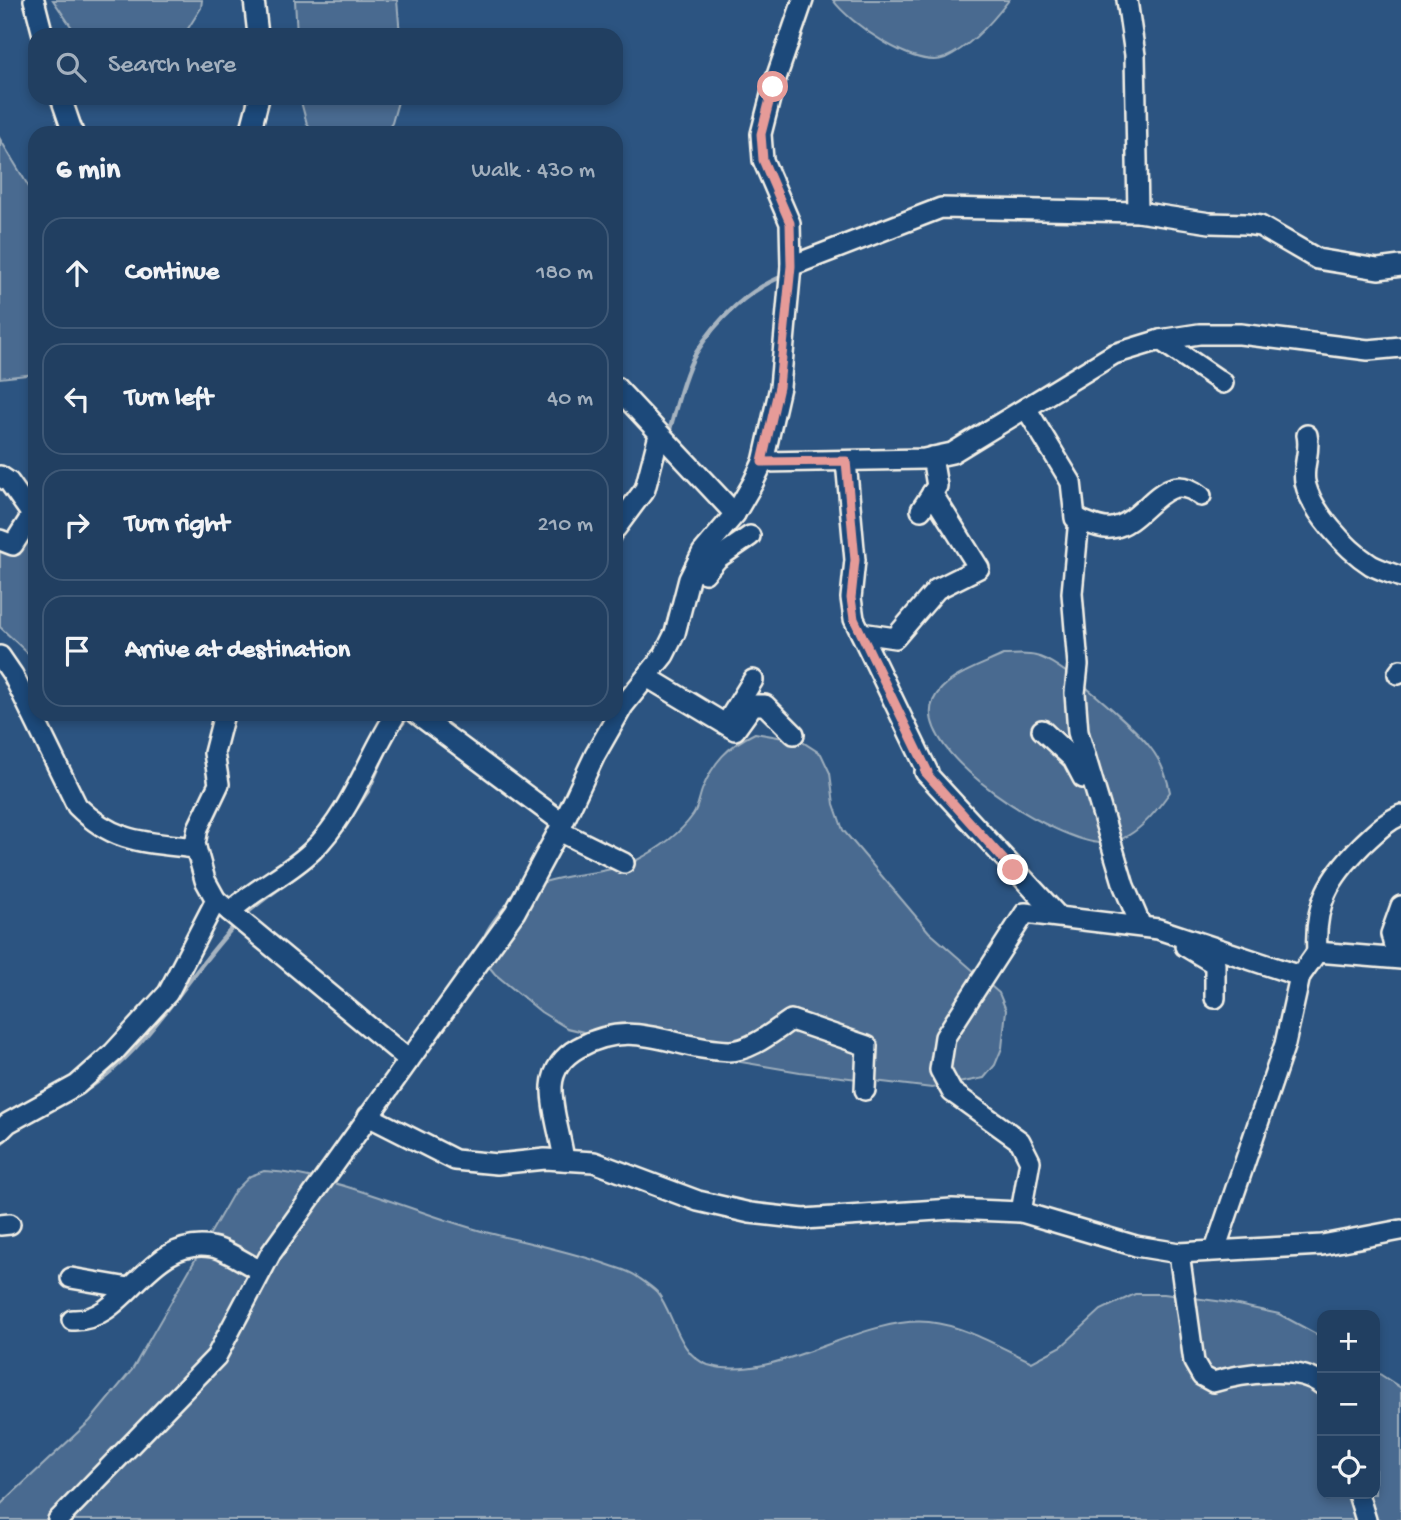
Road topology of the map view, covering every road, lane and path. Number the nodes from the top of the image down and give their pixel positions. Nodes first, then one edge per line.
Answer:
1 (34, 0) edge
2 (254, 0) edge
3 (803, 0) edge
4 (1127, 0) edge
5 (41, 28) edge
6 (257, 28) edge
7 (63, 105) edge
8 (258, 105) edge
9 (71, 126) edge
10 (252, 126) edge
11 (1138, 212) junction
12 (791, 266) junction
13 (1401, 266) edge
14 (1160, 340) junction
15 (1401, 347) edge
16 (1223, 383) dead end
17 (623, 395) edge
18 (1026, 408) junction
19 (1307, 435) dead end
20 (665, 441) junction
21 (932, 457) junction
22 (846, 461) junction
23 (762, 462) junction
24 (0, 477) edge
25 (1202, 496) dead end
26 (28, 509) edge
27 (735, 514) junction
28 (623, 519) edge
29 (1079, 519) junction
30 (28, 525) edge
31 (750, 536) dead end
32 (0, 540) edge
33 (694, 569) junction
34 (1401, 577) edge
35 (861, 633) junction
36 (0, 656) edge
37 (647, 677) junction
38 (753, 680) dead end
39 (28, 706) edge
40 (623, 706) edge
41 (35, 721) edge
42 (222, 721) edge
43 (392, 721) edge
44 (426, 721) edge
45 (614, 721) edge
46 (725, 726) junction
47 (1042, 730) dead end
48 (794, 734) dead end
49 (1099, 799) junction
50 (1401, 815) edge
51 (561, 827) junction
52 (196, 848) junction
53 (624, 863) dead end
54 (223, 906) junction
55 (1401, 906) edge
56 (1057, 915) junction
57 (1140, 926) junction
58 (1187, 938) junction
59 (1317, 951) junction
60 (1399, 959) edge
61 (1300, 976) junction
62 (1215, 999) dead end
63 (409, 1060) junction
64 (865, 1090) dead end
65 (368, 1116) junction
66 (0, 1131) edge
67 (565, 1160) junction
68 (1021, 1212) junction
69 (1401, 1230) edge
70 (1215, 1250) junction
71 (1179, 1253) junction
72 (261, 1271) junction
73 (71, 1278) dead end
74 (129, 1287) junction
75 (72, 1320) dead end
76 (1317, 1382) edge
77 (1360, 1499) edge
78 (58, 1520) edge
79 (1366, 1520) edge

1 - 5 street
2 - 6 street
3 - 12 street
4 - 11 street
7 - 9 street
8 - 10 street
11 - 12 street
11 - 13 street
12 - 23 street
14 - 15 street
14 - 16 street
14 - 18 street
17 - 20 street
18 - 21 street
18 - 29 street
19 - 34 street
20 - 27 street
20 - 28 street
21 - 22 street
21 - 35 street
22 - 23 street
22 - 35 street
23 - 27 street
24 - 26 street
25 - 29 street
27 - 33 street
29 - 49 street
30 - 32 street
31 - 33 street
33 - 37 street
35 - 56 street
36 - 39 street
37 - 40 street
37 - 46 street
38 - 46 street
41 - 52 street
42 - 52 street
43 - 54 street
44 - 51 street
45 - 51 street
46 - 48 street
47 - 49 street
49 - 57 street
50 - 59 street
51 - 53 street
51 - 63 street
52 - 54 street
54 - 63 street
54 - 66 street
55 - 60 street
56 - 57 street
56 - 68 street
57 - 58 street
58 - 61 street
58 - 62 street
59 - 60 street
59 - 61 street
61 - 70 street
63 - 65 street
64 - 67 street
65 - 67 street
65 - 72 street
67 - 68 street
68 - 71 street
69 - 70 street
70 - 71 street
71 - 76 street
72 - 74 street
72 - 78 street
73 - 74 street
74 - 75 street
77 - 79 street

